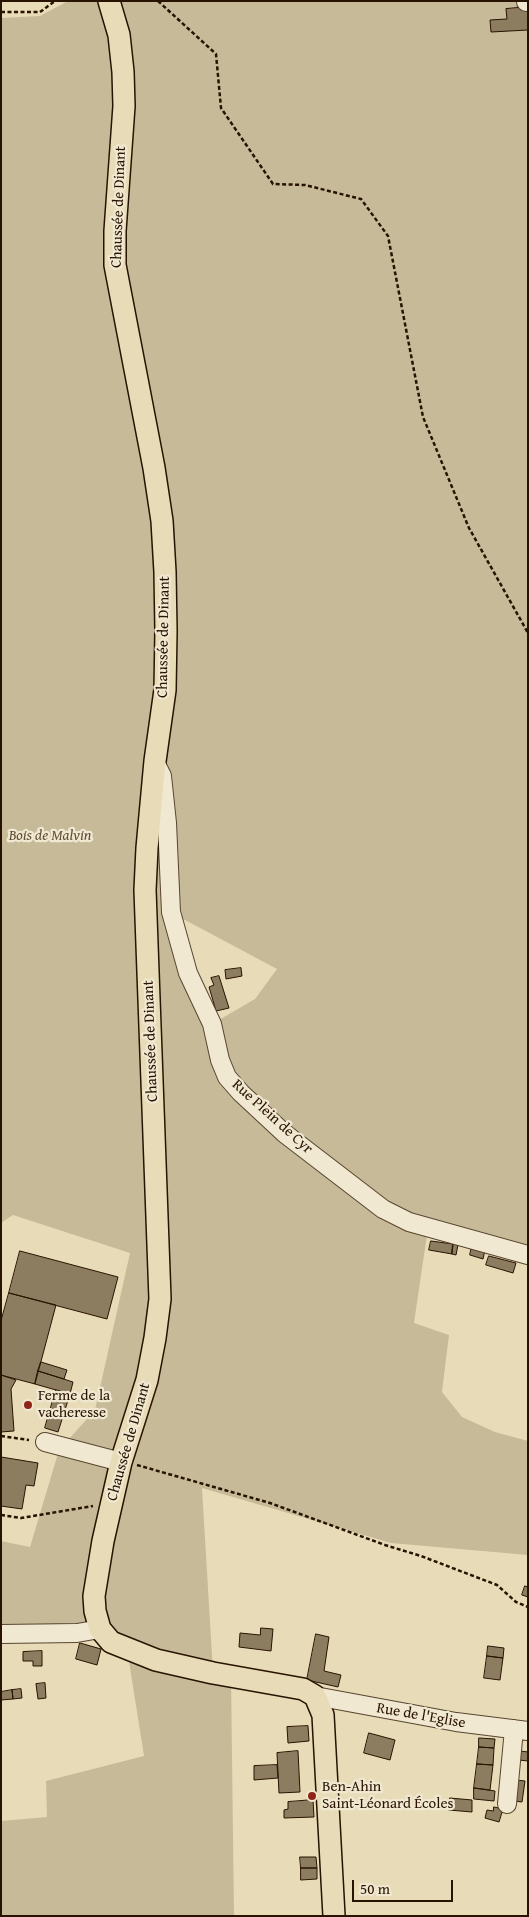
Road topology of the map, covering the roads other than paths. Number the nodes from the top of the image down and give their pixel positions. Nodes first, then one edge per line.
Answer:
1 (109, 1) edge
2 (155, 762) junction
3 (528, 1255) edge
4 (45, 1442) road end
5 (121, 1462) junction
6 (100, 1629) junction
7 (1, 1634) edge
8 (315, 1696) junction
9 (521, 1730) edge
10 (507, 1804) dead end
11 (334, 1916) edge

1 - 2 main road, Chaussée de Dinant
2 - 3 street, Rue Plein de Cyr
2 - 5 main road, Chaussée de Dinant
4 - 5 street
5 - 6 main road, Chaussée de Dinant
6 - 7 street
6 - 8 main road
8 - 9 street, Rue de l'Eglise
8 - 11 main road
9 - 10 street

